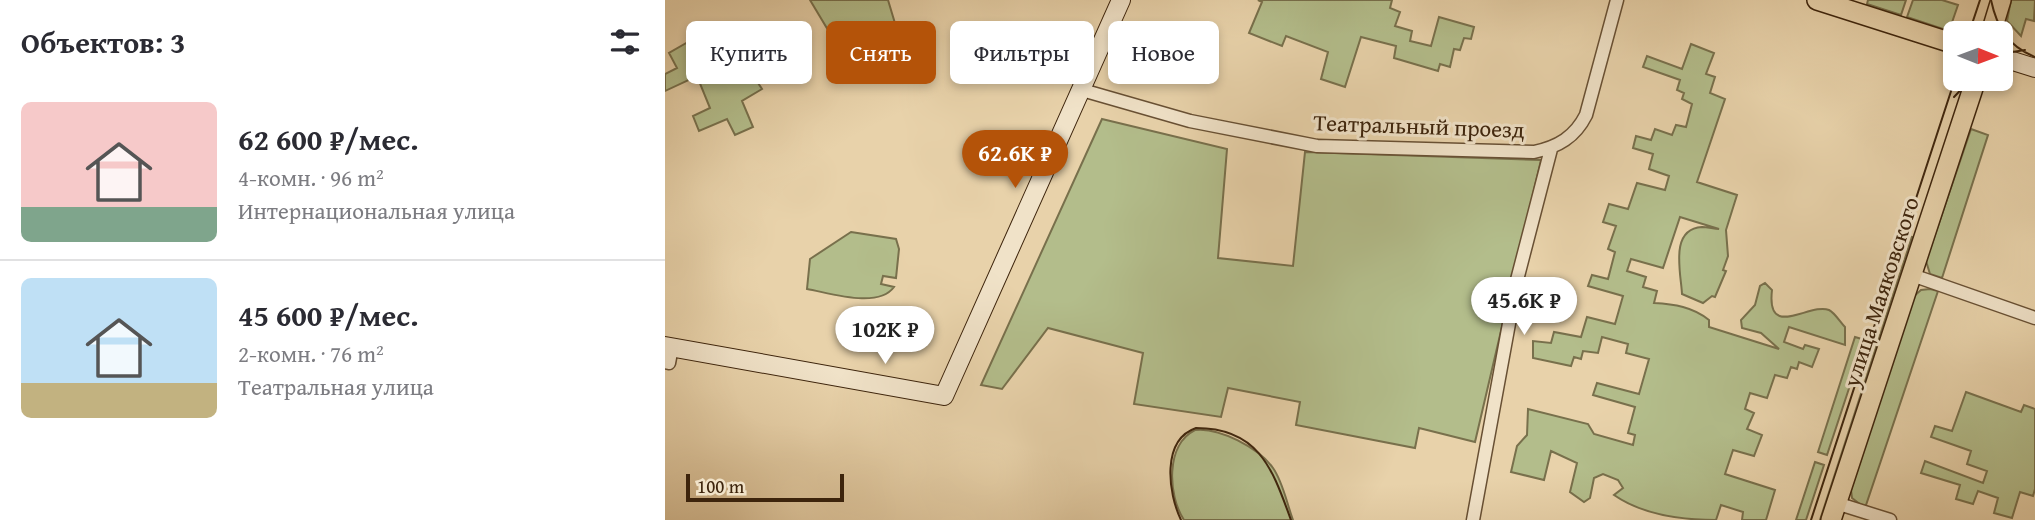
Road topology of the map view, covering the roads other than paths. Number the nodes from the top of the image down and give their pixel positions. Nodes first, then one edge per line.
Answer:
1 (1121, 0) edge
2 (1617, 0) edge
3 (1817, 0) edge
4 (2001, 0) edge
5 (1995, 21) edge
6 (1943, 40) edge
7 (2013, 61) edge
8 (2035, 68) edge
9 (1081, 90) junction
10 (1972, 91) edge
11 (1551, 149) junction
12 (1912, 275) junction
13 (2035, 318) edge
14 (668, 352) edge
15 (1833, 512) edge
16 (1473, 520) edge
17 (1889, 520) edge

1 - 9 main road
2 - 11 street
3 - 6 main road
4 - 5 main road
7 - 8 main road
9 - 11 street, Театральный проезд
9 - 14 main road
10 - 12 main road, улица Маяковского
11 - 16 street
12 - 13 street
12 - 15 main road, улица Маяковского
15 - 17 street

